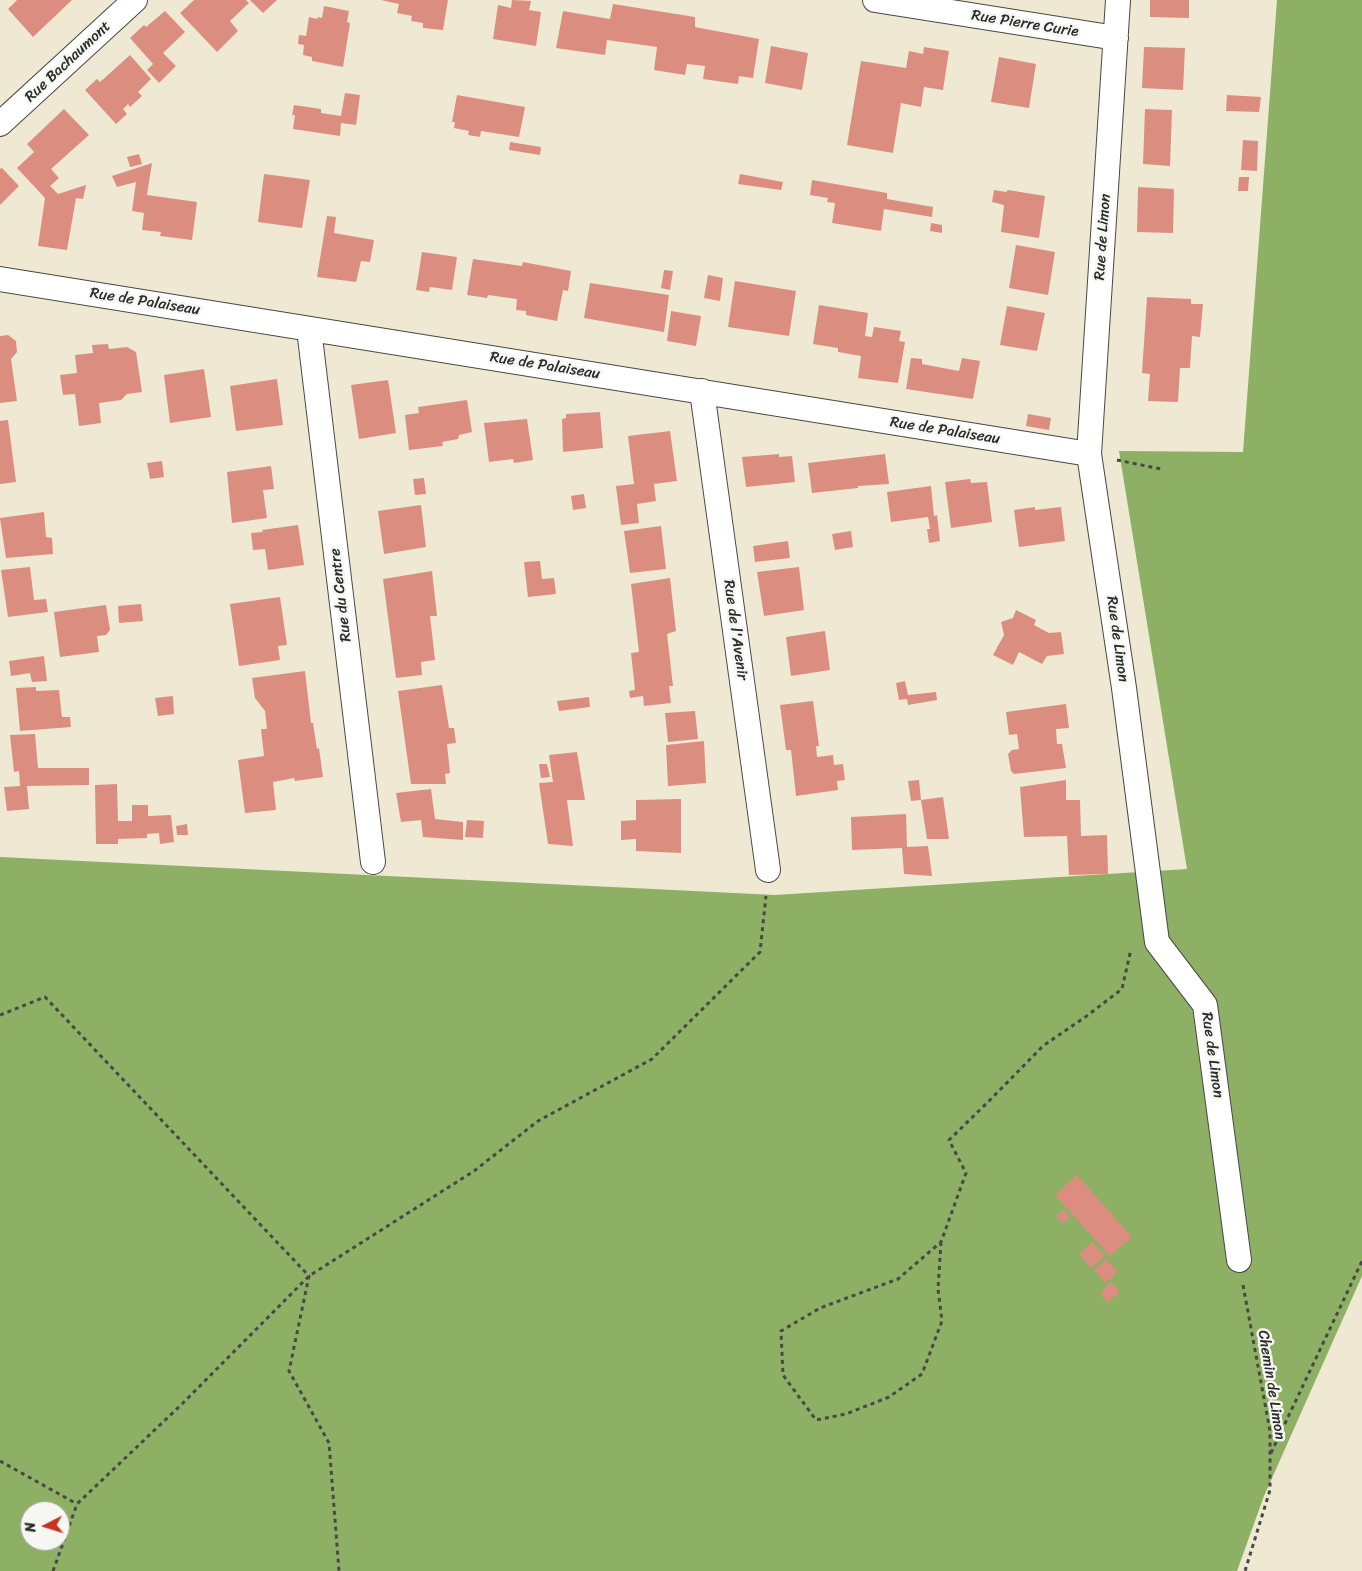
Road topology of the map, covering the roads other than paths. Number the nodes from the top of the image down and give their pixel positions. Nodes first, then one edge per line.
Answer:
1 (135, 0) edge
2 (875, 0) edge
3 (1118, 0) edge
4 (1116, 38) junction
5 (0, 124) edge
6 (0, 279) edge
7 (309, 329) junction
8 (702, 391) junction
9 (1089, 454) junction
10 (373, 862) dead end
11 (768, 870) road end
12 (1239, 1260) road end

1 - 5 street, Rue Bachaumont
2 - 4 street, Rue Pierre Curie
3 - 4 street, Rue de Limon
4 - 9 street, Rue de Limon
6 - 7 street, Rue de Palaiseau
7 - 8 street, Rue de Palaiseau
7 - 10 street, Rue du Centre
8 - 9 street, Rue de Palaiseau
8 - 11 street, Rue de l'Avenir
9 - 12 street, Rue de Limon

